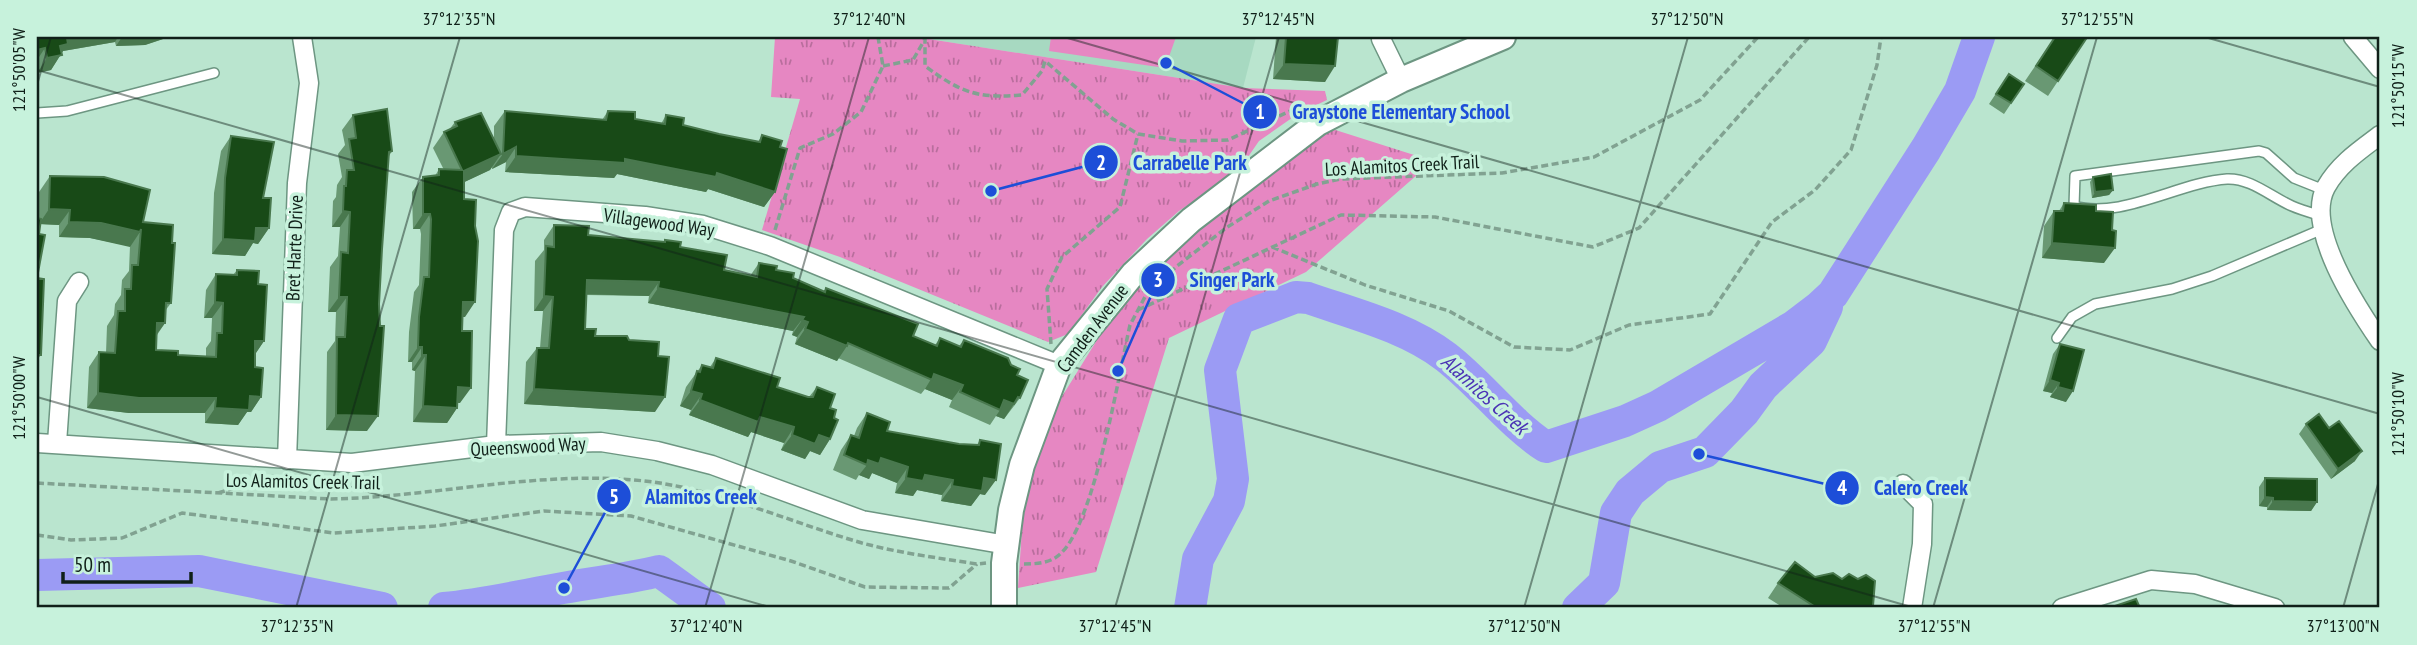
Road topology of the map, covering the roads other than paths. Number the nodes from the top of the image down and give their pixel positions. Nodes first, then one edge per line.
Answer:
1 (302, 37) edge
2 (1503, 37) edge
3 (2353, 37) edge
4 (1381, 39) dead end
5 (2380, 69) edge
6 (214, 73) dead end
7 (1401, 80) junction
8 (37, 113) edge
9 (2380, 135) edge
10 (2324, 190) junction
11 (2323, 222) junction
12 (79, 282) dead end
13 (2057, 338) dead end
14 (2380, 341) edge
15 (1059, 365) junction
16 (37, 443) edge
17 (57, 443) junction
18 (496, 445) junction
19 (287, 460) junction
20 (1903, 484) dead end
21 (1014, 555) junction
22 (1004, 608) edge
23 (1912, 608) edge
24 (2062, 608) edge
25 (2274, 608) edge

1 - 19 street, Bret Harte Drive
2 - 7 street, Camden Avenue
3 - 5 street
4 - 7 street
6 - 8 lane
7 - 15 street, Camden Avenue
9 - 10 street
10 - 11 street
10 - 11 lane
11 - 13 lane
11 - 14 street
12 - 17 street
15 - 18 street, Villagewood Way
15 - 21 street, Camden Avenue
16 - 17 street, Queenswood Way
17 - 19 street, Queenswood Way
18 - 19 street, Queenswood Way
18 - 21 street, Queenswood Way
20 - 23 street
21 - 22 street, Camden Avenue
24 - 25 street

